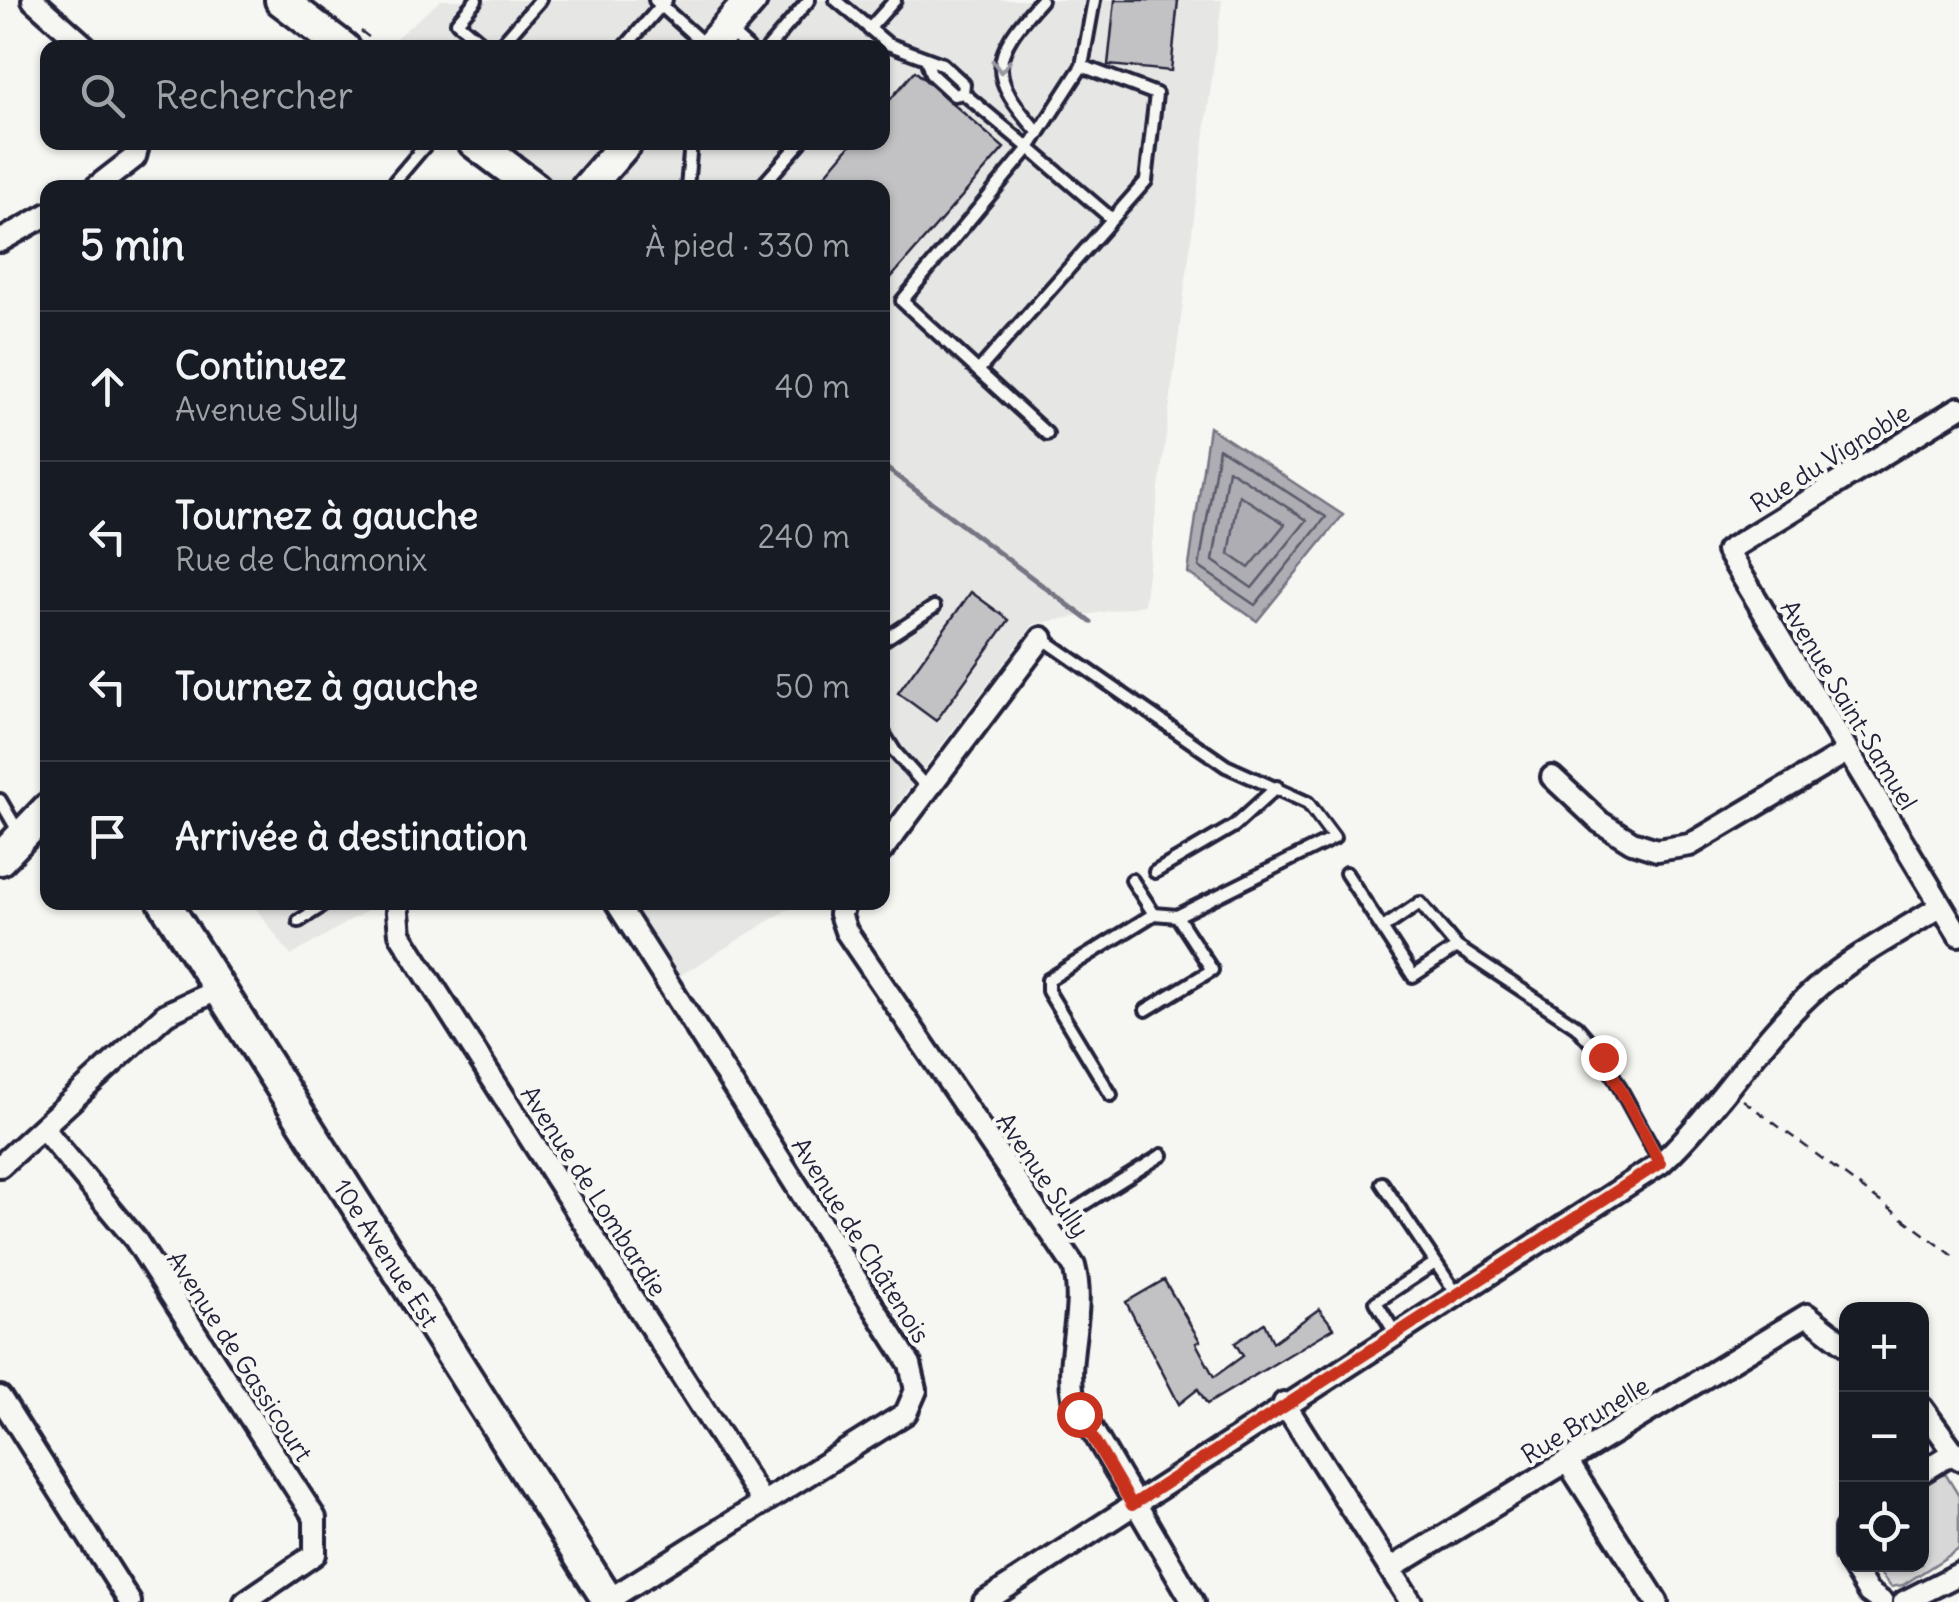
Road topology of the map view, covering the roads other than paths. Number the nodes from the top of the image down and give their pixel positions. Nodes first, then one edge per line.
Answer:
1 (33, 0) edge
2 (281, 0) edge
3 (476, 0) edge
4 (540, 0) edge
5 (751, 0) edge
6 (809, 0) edge
7 (836, 0) edge
8 (895, 0) edge
9 (1041, 0) edge
10 (1094, 0) edge
11 (660, 2) edge
12 (869, 29) junction
13 (77, 40) edge
14 (334, 40) edge
15 (478, 40) edge
16 (505, 40) edge
17 (630, 40) edge
18 (718, 40) edge
19 (725, 40) edge
20 (775, 40) edge
21 (879, 40) edge
22 (890, 47) edge
23 (1082, 66) junction
24 (1039, 133) junction
25 (1029, 148) junction
26 (137, 150) edge
27 (421, 150) edge
28 (485, 150) edge
29 (619, 150) edge
30 (690, 150) edge
31 (794, 150) edge
32 (105, 180) edge
33 (396, 180) edge
34 (524, 180) edge
35 (594, 180) edge
36 (688, 180) edge
37 (767, 180) edge
38 (40, 218) edge
39 (1112, 219) junction
40 (4, 234) edge
41 (978, 370) junction
42 (1959, 408) edge
43 (1046, 434) dead end
44 (1727, 552) joint
45 (934, 607) dead end
46 (890, 635) edge
47 (1042, 638) joint
48 (890, 745) edge
49 (1848, 751) junction
50 (1552, 777) dead end
51 (1276, 788) junction
52 (928, 790) junction
53 (0, 800) edge
54 (40, 817) edge
55 (22, 836) junction
56 (890, 840) edge
57 (0, 859) edge
58 (1155, 872) dead end
59 (1346, 873) dead end
60 (1132, 880) dead end
61 (1941, 906) junction
62 (176, 910) edge
63 (316, 910) edge
64 (398, 910) edge
65 (621, 910) edge
66 (842, 910) edge
67 (1154, 914) junction
68 (1178, 916) junction
69 (299, 921) dead end
70 (1382, 928) junction
71 (1959, 935) edge
72 (1457, 947) junction
73 (217, 990) junction
74 (1146, 1010) dead end
75 (1111, 1095) dead end
76 (43, 1128) junction
77 (1162, 1155) dead end
78 (1660, 1163) junction
79 (0, 1166) edge
80 (1382, 1183) dead end
81 (1048, 1226) junction
82 (1436, 1263) junction
83 (1456, 1294) junction
84 (1395, 1332) junction
85 (1839, 1340) edge
86 (0, 1397) edge
87 (1284, 1403) junction
88 (1929, 1417) edge
89 (1957, 1455) edge
90 (1567, 1460) junction
91 (1929, 1469) edge
92 (763, 1503) junction
93 (1132, 1505) junction
94 (1390, 1569) junction
95 (1856, 1572) edge
96 (1959, 1574) edge
97 (607, 1601) edge
98 (130, 1602) edge
99 (245, 1602) edge
100 (984, 1602) edge
101 (1193, 1602) edge
102 (1412, 1602) edge
103 (1656, 1602) edge
104 (1882, 1602) edge
105 (1904, 1602) edge

1 - 13 street
2 - 14 street
3 - 15 lane
4 - 16 lane
5 - 19 street
6 - 20 lane
7 - 12 lane
8 - 12 lane
9 -> 24 lane
10 - 23 lane
11 - 17 lane
11 - 18 lane
12 - 21 lane
22 - 25 lane
23 - 24 lane
23 - 39 lane
24 - 25 lane
25 - 39 lane
25 - 41 lane
26 - 32 street
27 - 33 lane
28 - 34 street
29 - 35 street
30 - 36 lane
31 - 37 lane
38 - 40 street
39 - 41 lane
41 - 43 lane
42 - 44 street, Rue du Vignoble
44 - 49 street, Avenue Saint-Samuel
45 - 46 lane
47 - 51 lane
47 - 52 street
48 - 52 lane
49 - 50 street
49 - 61 street, Avenue Saint-Samuel
51 - 58 lane
51 - 68 lane
52 - 56 street
53 - 55 lane
54 - 55 street
55 - 57 street
59 - 70 lane
60 - 67 lane
61 - 71 street, Avenue Saint-Samuel
61 - 78 street
62 - 73 street, 10e Avenue Est
63 - 69 lane
64 - 92 street, Avenue de Lombardie
65 - 92 street, Avenue de Châtenois
66 - 81 street, Avenue Sully
67 - 68 lane
67 - 75 lane
68 - 74 lane
70 - 72 lane
70 - 72 lane
72 - 78 lane
73 - 76 street
73 - 97 street, 10e Avenue Est
76 - 79 street
76 - 99 street, Avenue de Gassicourt
77 - 81 lane
78 - 83 street
80 - 82 lane
81 - 93 street, Avenue Sully
82 - 83 lane
82 - 84 lane
83 - 84 street
84 - 87 street
85 - 90 street, Rue Brunelle
86 - 98 street
87 - 93 street
87 - 94 street
88 - 89 street
89 - 91 street
90 - 94 street, Rue Brunelle
90 - 103 street
92 - 97 street, Avenue de Châtenois
93 - 100 street
93 - 101 street, Avenue Sully
94 - 102 street
95 - 104 street
96 - 105 street

